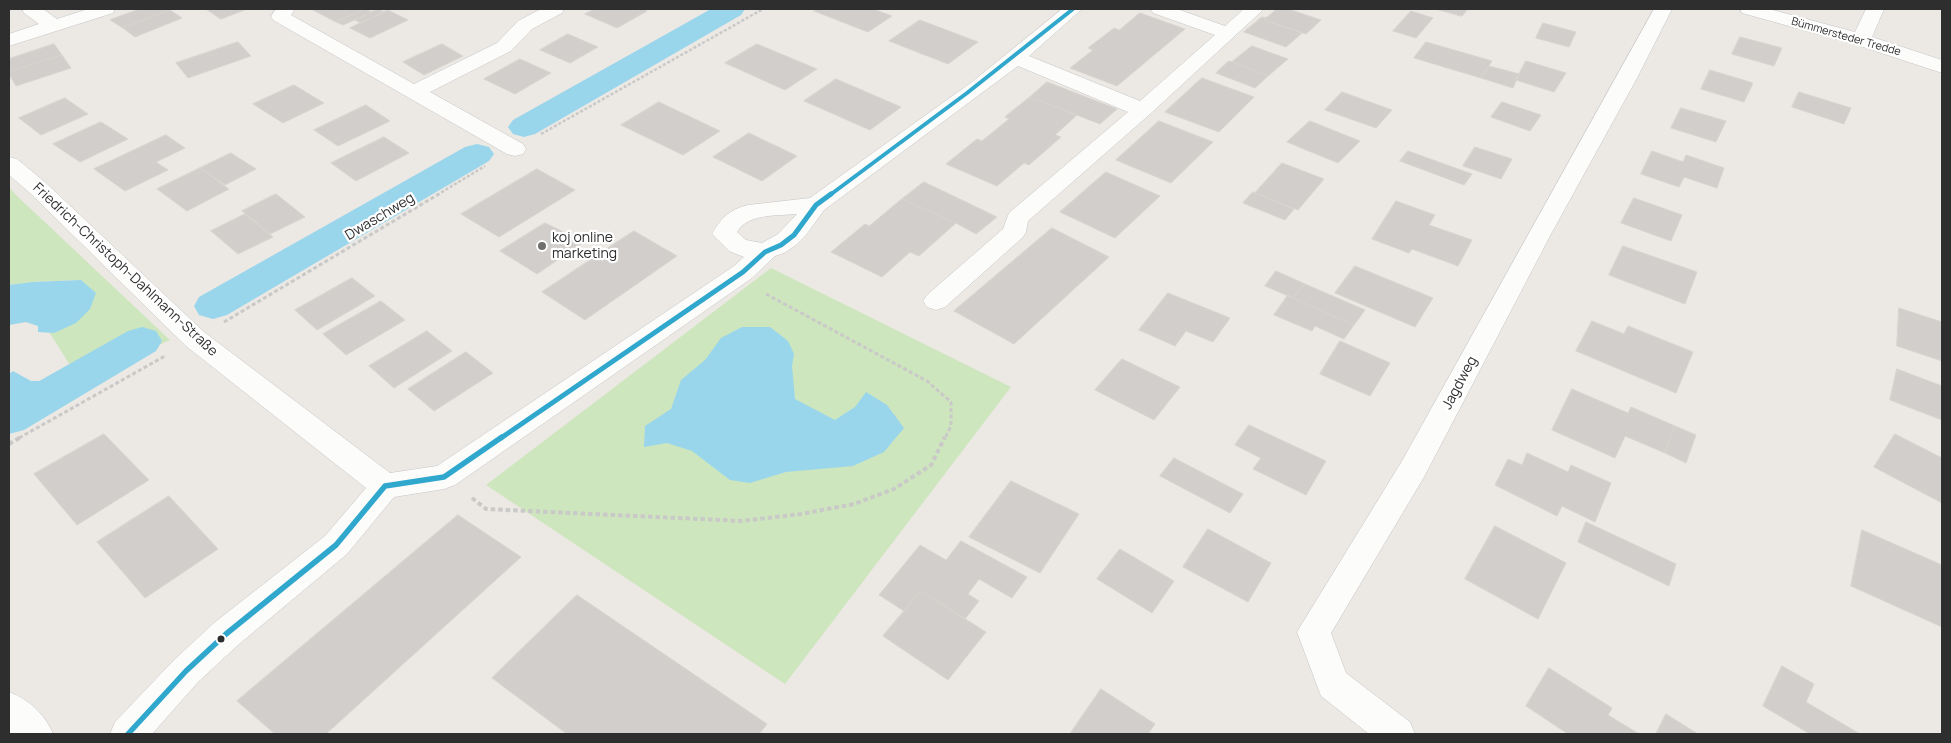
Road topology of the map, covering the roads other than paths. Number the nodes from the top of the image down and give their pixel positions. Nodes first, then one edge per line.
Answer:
1 (31, 9) edge
2 (106, 9) edge
3 (286, 9) edge
4 (555, 9) edge
5 (1073, 9) edge
6 (1160, 9) edge
7 (1255, 9) edge
8 (1663, 9) edge
9 (1749, 9) edge
10 (1875, 9) edge
11 (53, 25) junction
12 (1228, 33) junction
13 (9, 40) edge
14 (1861, 40) junction
15 (1014, 58) junction
16 (1942, 67) edge
17 (414, 92) junction
18 (1143, 110) junction
19 (515, 149) road end
20 (9, 164) edge
21 (816, 205) junction
22 (765, 252) junction
23 (936, 301) dead end
24 (385, 486) junction
25 (9, 709) edge
26 (35, 734) edge
27 (128, 734) edge
28 (1397, 734) edge

1 - 11 street
2 - 11 street
3 - 17 street
4 - 17 street
5 - 15 street
6 - 12 street
7 - 12 street
8 - 28 street, Jagdweg
9 - 14 street, Bümmersteder Tredde
10 - 14 street
11 - 13 street
12 - 18 street
14 - 16 street, Bümmersteder Tredde
15 - 18 street
15 - 21 street
17 - 19 street
18 - 23 street
20 - 24 street, Friedrich-Christoph-Dahlmann-Straße
21 - 22 street
21 - 22 street
22 - 24 street
24 - 27 street
25 - 26 street

